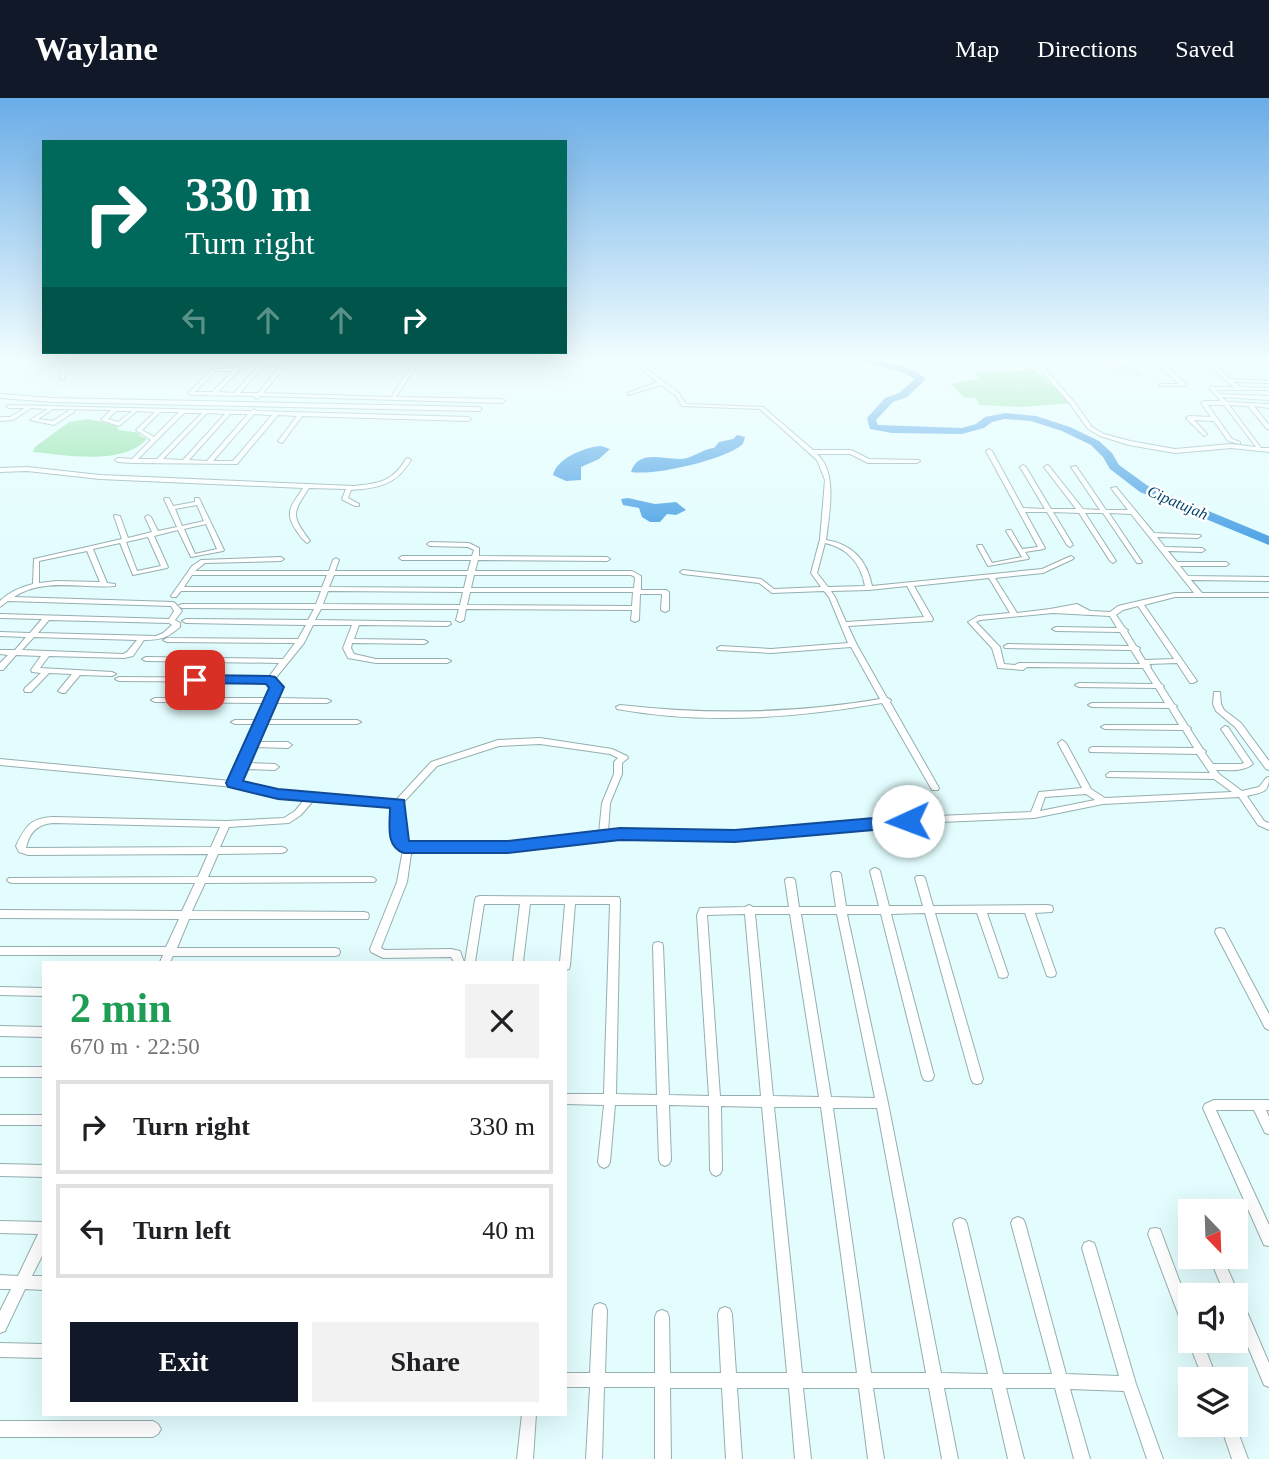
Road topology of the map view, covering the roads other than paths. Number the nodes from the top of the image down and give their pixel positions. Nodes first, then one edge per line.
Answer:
1 (148, 422) edge
2 (172, 422) edge
3 (197, 422) edge
4 (220, 422) edge
5 (245, 422) edge
6 (270, 422) edge
7 (295, 422) edge
8 (776, 422) edge
9 (1085, 422) edge
10 (1192, 422) edge
11 (1217, 422) edge
12 (1239, 422) edge
13 (1203, 434) dead end
14 (154, 439) junction
15 (281, 441) dead end
16 (1269, 450) edge
17 (989, 451) dead end
18 (811, 452) junction
19 (117, 460) dead end
20 (408, 460) dead end
21 (133, 461) junction
22 (158, 461) junction
23 (917, 461) dead end
24 (184, 462) junction
25 (209, 462) junction
26 (1023, 467) dead end
27 (1047, 467) dead end
28 (1073, 467) dead end
29 (0, 470) edge
30 (308, 485) junction
31 (349, 488) junction
32 (1114, 488) dead end
33 (167, 499) dead end
34 (357, 505) dead end
35 (171, 508) junction
36 (1021, 510) junction
37 (1049, 510) junction
38 (1081, 511) junction
39 (1104, 511) junction
40 (1134, 512) junction
41 (117, 516) dead end
42 (148, 517) dead end
43 (207, 522) junction
44 (179, 528) junction
45 (1009, 531) dead end
46 (153, 534) junction
47 (1153, 535) junction
48 (1198, 536) dead end
49 (124, 540) junction
50 (307, 541) dead end
51 (822, 541) junction
52 (430, 544) dead end
53 (1070, 545) dead end
54 (979, 546) dead end
55 (89, 548) junction
56 (1162, 549) junction
57 (1202, 550) dead end
58 (1020, 551) junction
59 (402, 558) dead end
60 (1071, 558) dead end
61 (281, 559) dead end
62 (475, 559) junction
63 (607, 559) dead end
64 (336, 560) dead end
65 (1113, 561) dead end
66 (1139, 562) dead end
67 (1177, 564) junction
68 (1226, 564) dead end
69 (683, 572) dead end
70 (190, 573) junction
71 (331, 574) junction
72 (471, 574) junction
73 (991, 576) junction
74 (1188, 578) junction
75 (1269, 579) edge
76 (36, 583) junction
77 (104, 584) junction
78 (113, 585) dead end
79 (910, 585) junction
80 (869, 588) junction
81 (180, 589) junction
82 (325, 590) junction
83 (467, 590) junction
84 (637, 591) junction
85 (828, 591) junction
86 (1199, 594) junction
87 (1269, 595) edge
88 (174, 596) dead end
89 (3, 602) edge
90 (1139, 603) junction
91 (182, 606) dead end
92 (319, 607) junction
93 (463, 607) junction
94 (636, 608) junction
95 (665, 610) dead end
96 (1112, 614) junction
97 (1015, 615) junction
98 (0, 616) edge
99 (47, 618) junction
100 (460, 620) dead end
101 (635, 620) dead end
102 (171, 621) junction
103 (186, 621) dead end
104 (310, 623) junction
105 (356, 624) junction
106 (447, 624) dead end
107 (843, 624) junction
108 (1056, 629) dead end
109 (1124, 630) junction
110 (0, 634) edge
111 (32, 635) junction
112 (142, 638) junction
113 (167, 640) dead end
114 (301, 641) junction
115 (349, 641) junction
116 (424, 642) dead end
117 (853, 645) junction
118 (1008, 646) dead end
119 (721, 648) dead end
120 (1136, 648) junction
121 (0, 652) edge
122 (16, 652) junction
123 (47, 653) junction
124 (146, 659) dead end
125 (284, 661) junction
126 (447, 661) dead end
127 (1180, 662) junction
128 (1145, 664) junction
129 (0, 668) edge
130 (46, 671) junction
131 (77, 673) junction
132 (270, 680) junction
133 (1193, 681) dead end
134 (1079, 685) dead end
135 (1160, 686) junction
136 (28, 690) dead end
137 (62, 691) dead end
138 (1217, 694) dead end
139 (155, 700) dead end
140 (272, 700) junction
141 (887, 700) junction
142 (327, 701) dead end
143 (1092, 705) dead end
144 (1174, 706) junction
145 (620, 707) dead end
146 (235, 722) dead end
147 (261, 722) junction
148 (357, 722) dead end
149 (1105, 727) dead end
150 (1187, 728) junction
151 (1225, 729) dead end
152 (1062, 743) dead end
153 (252, 744) junction
154 (288, 745) dead end
155 (1093, 750) dead end
156 (1202, 751) junction
157 (0, 762) edge
158 (242, 766) junction
159 (1212, 767) junction
160 (1269, 767) edge
161 (275, 768) dead end
162 (1110, 775) dead end
163 (1216, 776) junction
164 (1269, 780) edge
165 (234, 783) junction
166 (935, 788) dead end
167 (1088, 791) junction
168 (1241, 794) junction
169 (310, 798) junction
170 (1103, 802) junction
171 (398, 803) junction
172 (1034, 815) junction
173 (226, 824) junction
174 (1269, 827) edge
175 (603, 835) junction
176 (414, 849) junction
177 (282, 850) dead end
178 (215, 851) junction
179 (875, 871) dead end
180 (836, 874) dead end
181 (920, 878) dead end
182 (12, 880) dead end
183 (202, 880) junction
184 (371, 880) dead end
185 (790, 880) dead end
186 (525, 900) junction
187 (570, 900) junction
188 (749, 909) junction
189 (794, 909) junction
190 (841, 909) junction
191 (981, 909) junction
192 (1029, 909) junction
193 (1048, 909) dead end
194 (886, 910) junction
195 (931, 910) junction
196 (0, 914) edge
197 (186, 915) junction
198 (364, 916) dead end
199 (1220, 932) dead end
200 (657, 946) dead end
201 (0, 951) edge
202 (335, 952) dead end
203 (168, 957) edge
204 (459, 961) edge
205 (470, 961) edge
206 (518, 961) edge
207 (565, 961) edge
208 (1051, 973) dead end
209 (1003, 974) dead end
210 (0, 991) edge
211 (42, 992) edge
212 (1269, 1025) edge
213 (0, 1031) edge
214 (42, 1032) edge
215 (0, 1072) edge
216 (42, 1072) edge
217 (929, 1076) dead end
218 (976, 1079) dead end
219 (567, 1099) edge
220 (610, 1100) junction
221 (665, 1102) junction
222 (715, 1102) junction
223 (770, 1103) junction
224 (826, 1103) junction
225 (882, 1103) junction
226 (1263, 1105) edge
227 (0, 1120) edge
228 (42, 1120) edge
229 (1269, 1129) edge
230 (666, 1160) dead end
231 (604, 1162) dead end
232 (0, 1170) edge
233 (716, 1170) dead end
234 (42, 1171) edge
235 (1018, 1223) dead end
236 (960, 1224) dead end
237 (0, 1227) edge
238 (42, 1228) edge
239 (1155, 1234) dead end
240 (1269, 1240) edge
241 (42, 1241) edge
242 (1089, 1248) dead end
243 (0, 1282) edge
244 (22, 1282) junction
245 (42, 1283) edge
246 (1178, 1295) edge
247 (600, 1310) dead end
248 (724, 1314) dead end
249 (662, 1317) dead end
250 (0, 1326) edge
251 (1248, 1331) edge
252 (0, 1350) edge
253 (42, 1351) edge
254 (567, 1380) edge
255 (597, 1380) junction
256 (1269, 1380) edge
257 (663, 1381) junction
258 (730, 1381) junction
259 (795, 1381) junction
260 (935, 1381) junction
261 (1061, 1381) junction
262 (865, 1382) junction
263 (997, 1382) junction
264 (1129, 1384) junction
265 (528, 1416) edge
266 (0, 1429) edge
267 (153, 1429) dead end
268 (1232, 1437) edge
269 (525, 1459) edge
270 (594, 1459) edge
271 (663, 1459) edge
272 (734, 1459) edge
273 (803, 1459) edge
274 (876, 1459) edge
275 (950, 1459) edge
276 (1016, 1459) edge
277 (1082, 1459) edge
278 (1155, 1459) edge
279 (1240, 1459) edge

1 - 14 street
2 - 14 street
3 - 22 street
4 - 24 street
5 - 25 street
6 - 25 street
7 - 15 street
8 - 18 street
9 - 16 street
10 - 13 street
11 - 12 street
14 - 21 street
17 - 36 street
18 - 23 street
18 - 51 street
19 - 21 street
20 - 31 street
21 - 22 street
22 - 24 street
24 - 25 street
26 - 37 street
27 - 38 street
28 - 39 street
29 - 30 street
30 - 31 street
30 - 50 street
31 - 34 street
32 - 40 street
33 - 35 street
35 - 43 street
35 - 44 street
36 - 37 street
36 - 58 street
37 - 38 street
37 - 53 street
38 - 39 street
38 - 65 street
39 - 40 street
39 - 66 street
40 - 47 street
41 - 49 street
42 - 46 street
43 - 44 street
43 - 44 street
44 - 46 street
45 - 58 street
46 - 49 street
46 - 49 street
47 - 48 street
47 - 56 street
49 - 55 street
51 - 80 street
51 - 85 street
52 - 62 street
54 - 58 street
55 - 76 street
55 - 77 street
56 - 57 street
56 - 67 street
59 - 62 street
60 - 73 street
61 - 70 street
62 - 63 street
62 - 72 street
64 - 71 street
67 - 68 street
67 - 74 street
69 - 85 street
70 - 71 street
70 - 81 street
71 - 72 street
71 - 82 street
72 - 83 street
72 - 84 street
73 - 79 street
73 - 97 street
74 - 75 street
74 - 86 street
76 - 77 street
76 - 89 street
77 - 78 street
79 - 80 street
79 - 107 street
80 - 85 street
81 - 82 street
81 - 88 street
82 - 83 street
82 - 92 street
83 - 84 street
83 - 93 street
84 - 94 street
84 - 95 street
85 - 107 street
86 - 87 street
86 - 90 street
89 - 102 street
90 - 96 street
90 - 127 street
91 - 92 street
92 - 93 street
92 - 104 street
93 - 94 street
93 - 100 street
94 - 101 street
96 - 97 street
96 - 109 street
97 - 128 street
98 - 99 street
99 - 102 street
99 - 111 street
102 - 112 street
103 - 104 street
104 - 105 street
104 - 114 street
105 - 106 street
105 - 115 street
107 - 117 street
108 - 109 street
109 - 120 street
110 - 111 street
111 - 112 street
111 - 122 street
112 - 123 street
113 - 114 street
114 - 125 street
115 - 116 street
115 - 126 street
117 - 119 street
117 - 141 street
118 - 120 street
120 - 128 street
121 - 122 street
122 - 123 street
122 - 129 street
123 - 130 street
124 - 125 street
125 - 132 street
127 - 128 street
127 - 133 street
128 - 135 street
130 - 131 street
130 - 136 street
131 - 132 street
131 - 137 street
132 - 140 street
134 - 135 street
135 - 144 street
138 - 160 street
139 - 140 street
140 - 142 street
140 - 147 street
141 - 145 street
141 - 166 street
143 - 144 street
144 - 150 street
146 - 147 street
147 - 148 street
147 - 153 street
149 - 150 street
150 - 156 street
151 - 159 street
152 - 167 street
153 - 154 street
153 - 158 street
155 - 156 street
156 - 159 street
157 - 165 street
158 - 161 street
158 - 165 street
159 - 163 street
162 - 163 street
163 - 168 street
164 - 168 street
165 - 169 street
167 - 170 street
167 - 172 street
168 - 170 street
168 - 174 street
169 - 171 street
169 - 173 street
170 - 172 street
171 - 175 street
171 - 176 street
172 - 175 street
173 - 178 street
173 - 178 street
175 - 176 street
176 - 204 street
177 - 178 street
178 - 183 street
179 - 194 street
180 - 190 street
181 - 195 street
182 - 183 street
183 - 184 street
183 - 197 street
185 - 189 street
186 - 187 street
186 - 205 street
186 - 206 street
187 - 207 street
187 - 220 street
188 - 189 street
188 - 222 street
188 - 223 street
189 - 190 street
189 - 224 street
190 - 194 street
190 - 225 street
191 - 192 street
191 - 195 street
191 - 209 street
192 - 193 street
192 - 208 street
194 - 195 street
194 - 217 street
195 - 218 street
196 - 197 street
197 - 198 street
197 - 203 street
199 - 212 street
200 - 221 street
201 - 203 street
202 - 203 street
210 - 211 street
213 - 214 street
215 - 216 street
219 - 220 street
220 - 221 street
220 - 231 street
221 - 222 street
221 - 230 street
222 - 223 street
222 - 233 street
223 - 224 street
223 - 259 street
224 - 225 street
224 - 262 street
225 - 260 street
226 - 229 street
226 - 240 street
227 - 228 street
232 - 234 street
235 - 261 street
236 - 263 street
237 - 238 street
239 - 246 street
241 - 244 street
242 - 264 street
243 - 244 street
244 - 245 street
244 - 250 street
247 - 255 street
248 - 258 street
249 - 257 street
251 - 256 street
252 - 253 street
254 - 255 street
255 - 257 street
255 - 270 street
257 - 258 street
257 - 271 street
258 - 259 street
258 - 272 street
259 - 262 street
259 - 273 street
260 - 262 street
260 - 263 street
260 - 275 street
261 - 263 street
261 - 264 street
261 - 277 street
262 - 274 street
263 - 276 street
264 - 278 street
265 - 269 street
266 - 267 street
268 - 279 street

